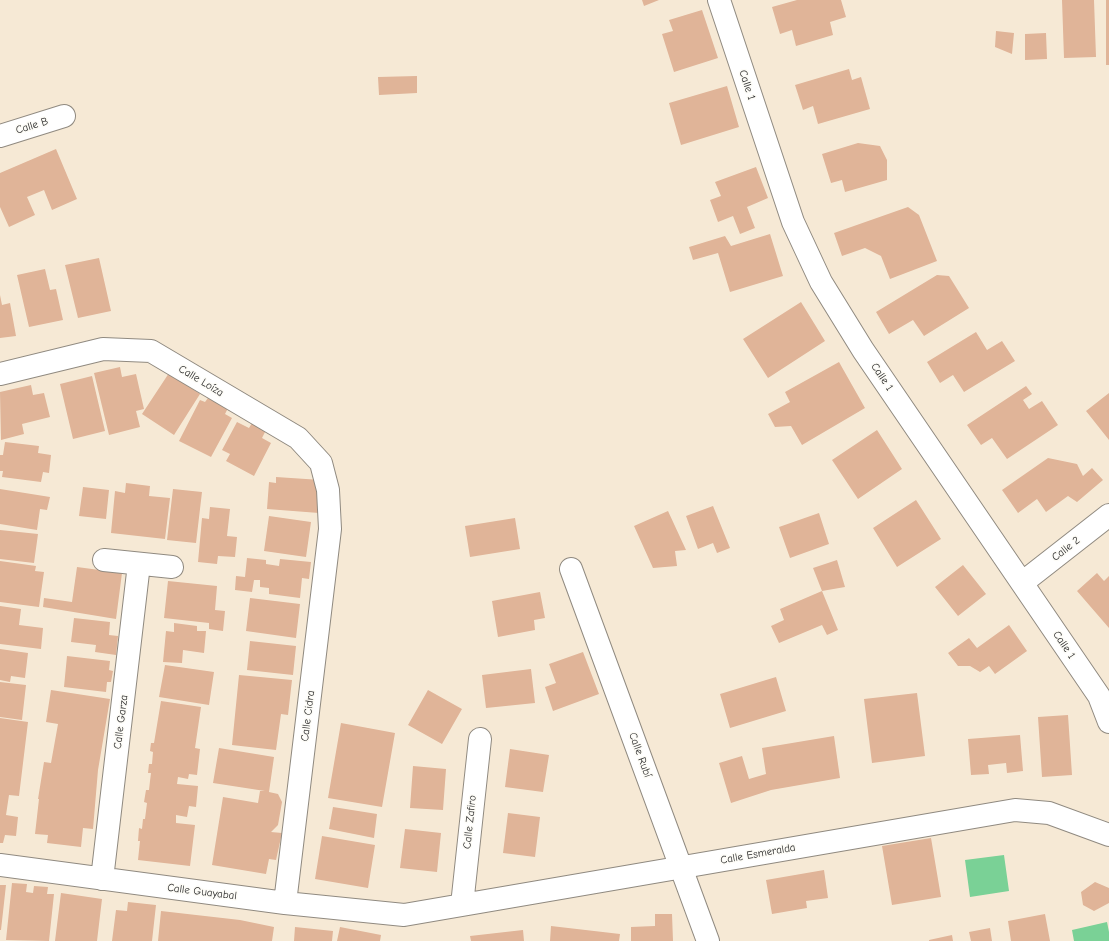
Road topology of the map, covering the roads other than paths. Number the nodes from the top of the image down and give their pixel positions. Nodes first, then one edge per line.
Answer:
1 (719, 0) edge
2 (64, 116) dead end
3 (0, 136) edge
4 (0, 374) edge
5 (1109, 515) edge
6 (330, 529) joint
7 (104, 560) dead end
8 (139, 564) junction
9 (172, 567) dead end
10 (572, 569) dead end
11 (1022, 584) junction
12 (1109, 722) edge
13 (480, 739) dead end
14 (1109, 835) edge
15 (0, 865) edge
16 (681, 868) junction
17 (102, 879) junction
18 (285, 903) junction
19 (462, 905) junction
20 (404, 914) joint
21 (708, 941) edge

1 - 11 street, Calle 1
2 - 3 street, Calle B
4 - 6 street, Calle Loíza
5 - 11 street, Calle 2
6 - 18 street, Calle Cidra
7 - 8 street
8 - 9 street
8 - 17 street, Calle Garza
10 - 16 street, Calle Rubí
11 - 12 street, Calle 1
13 - 19 street, Calle Zafiro
14 - 16 street, Calle Esmeralda
15 - 17 street, Calle Guayabal
16 - 19 street, Calle Esmeralda
16 - 21 street, Calle Rubí
17 - 18 street, Calle Guayabal
18 - 20 street, Calle Guayabal
19 - 20 street, Calle Esmeralda

